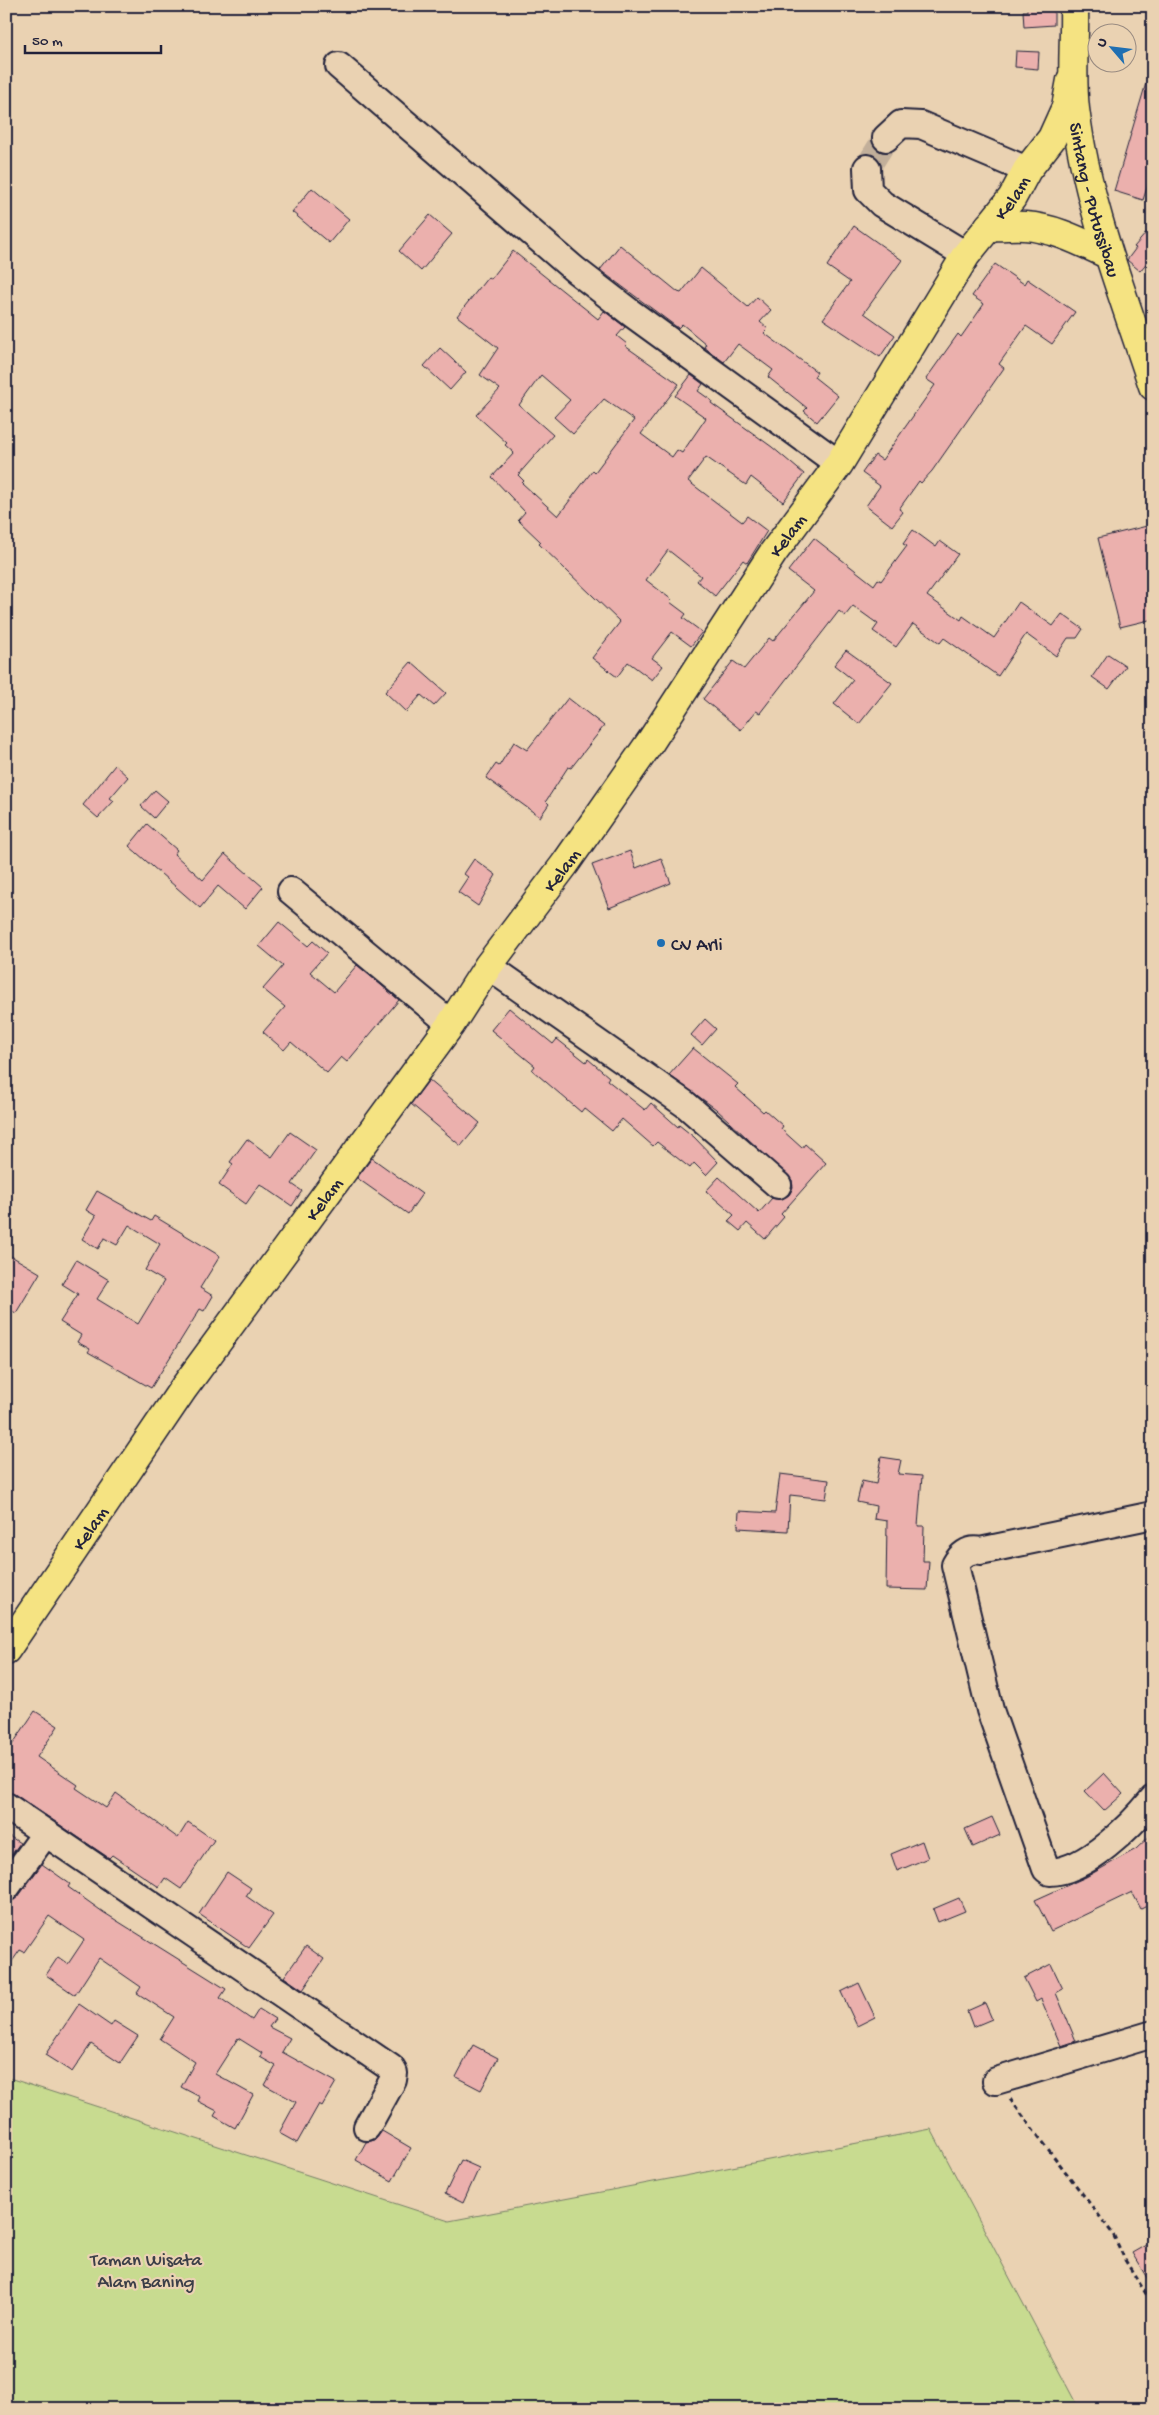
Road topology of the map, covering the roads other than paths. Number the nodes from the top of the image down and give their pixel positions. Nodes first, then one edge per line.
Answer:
1 (1074, 6) edge
2 (339, 66) dead end
3 (1074, 67) junction
4 (886, 138) tunnel mouth
5 (867, 168) tunnel mouth
6 (1027, 170) junction
7 (989, 226) junction
8 (1107, 254) junction
9 (966, 255) junction
10 (1153, 386) edge
11 (839, 464) junction
12 (291, 891) dead end
13 (488, 966) junction
14 (451, 1024) junction
15 (778, 1185) dead end
16 (1153, 1515) edge
17 (6, 1650) edge
18 (1153, 1799) edge
19 (6, 1806) edge
20 (45, 1834) junction
21 (6, 1888) edge
22 (1153, 2034) edge
23 (996, 2081) road end
24 (367, 2127) dead end

1 - 3 main road, Sintang - Putussibau
2 - 11 street
3 - 6 main road, Kelam
3 - 8 main road, Sintang - Putussibau
4 - 6 street
5 - 9 street
6 - 7 main road, Kelam
7 - 8 main road
7 - 9 main road, Kelam
8 - 10 main road, Sintang - Putussibau
9 - 11 main road, Kelam
11 - 13 main road, Kelam
12 - 14 street
13 - 14 main road, Kelam
13 - 15 street
14 - 17 main road, Kelam
16 - 18 street
19 - 20 street
20 - 21 street
20 - 24 street
22 - 23 street

